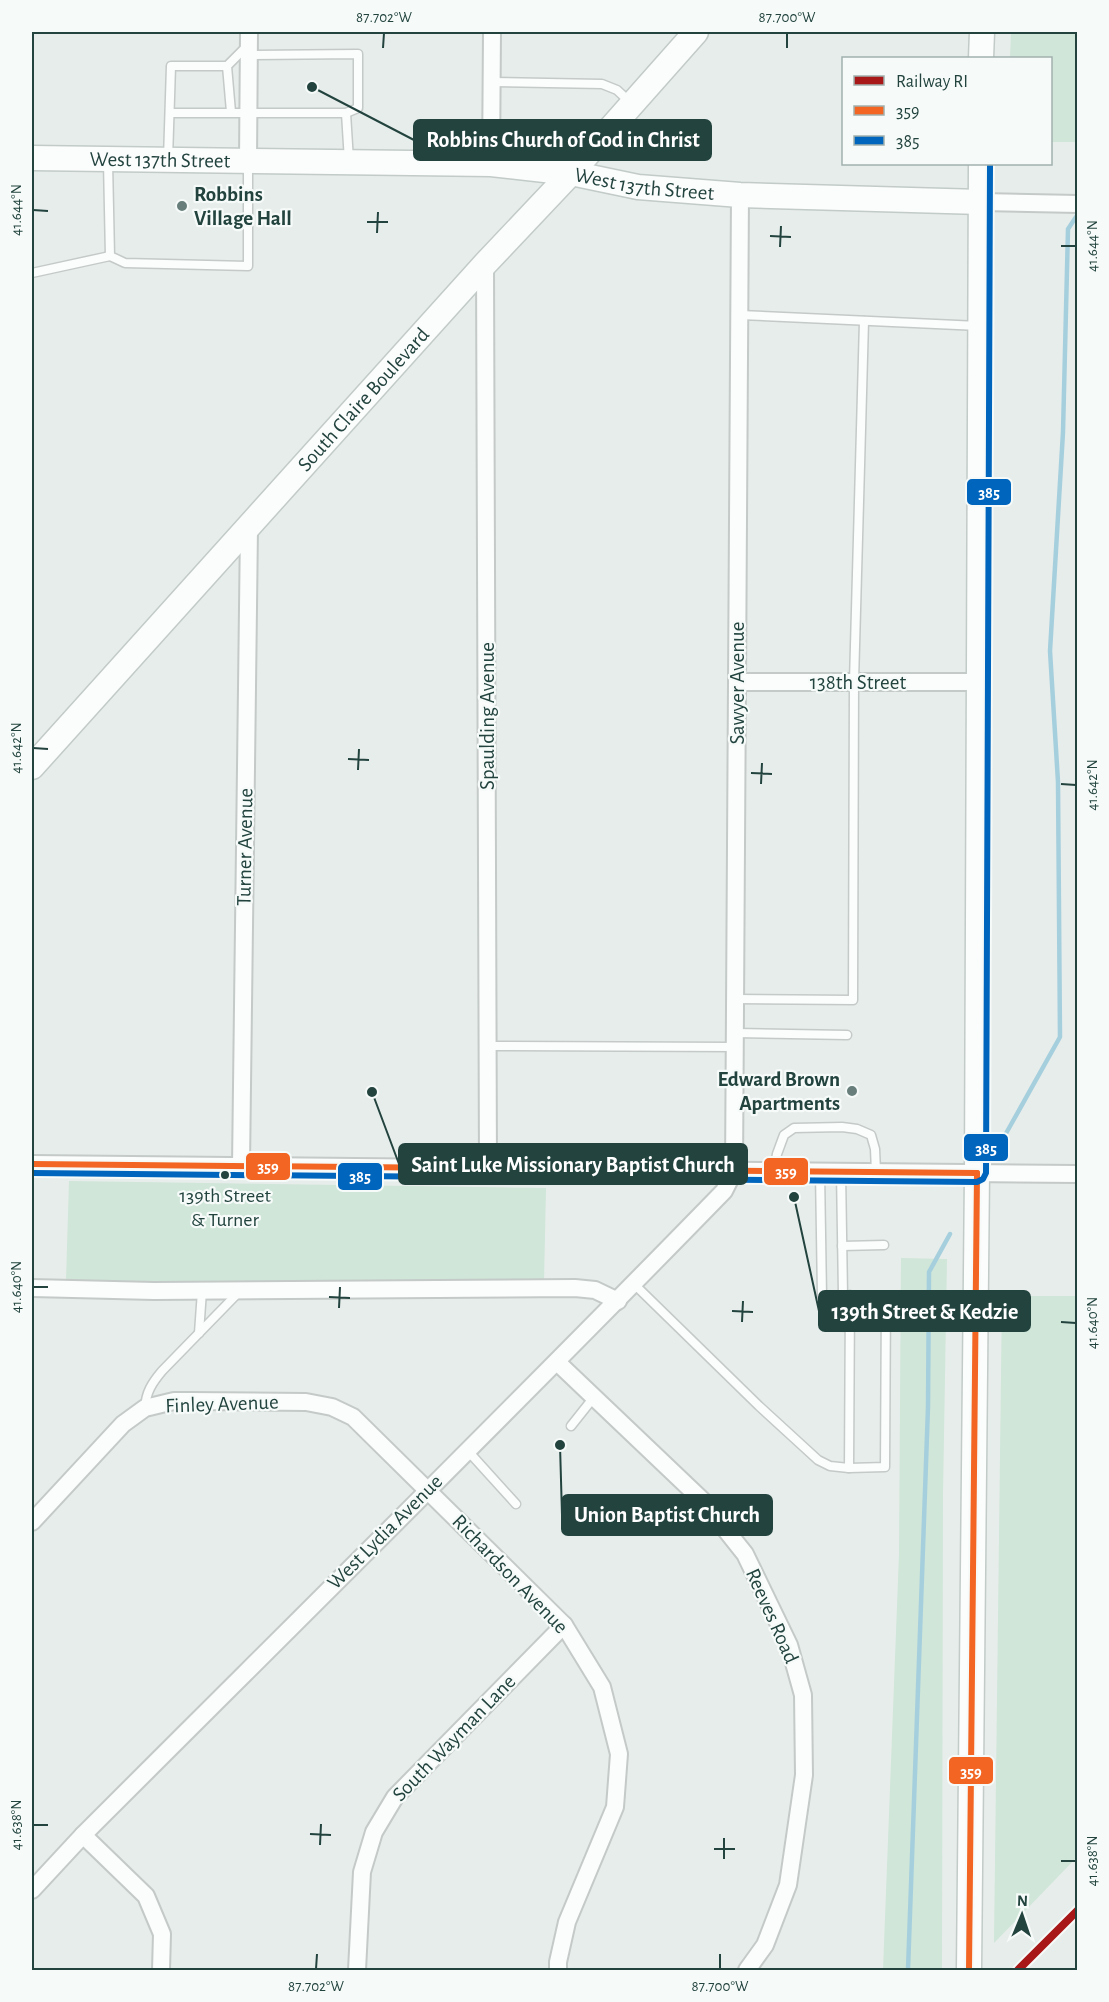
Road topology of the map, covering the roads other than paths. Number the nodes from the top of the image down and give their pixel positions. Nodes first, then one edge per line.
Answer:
1 (492, 32) edge
2 (696, 32) edge
3 (982, 32) edge
4 (249, 43) edge
5 (981, 57) edge
6 (227, 66) junction
7 (491, 82) junction
8 (632, 104) junction
9 (240, 112) junction
10 (170, 113) junction
11 (346, 113) junction
12 (32, 158) edge
13 (108, 159) junction
14 (168, 160) junction
15 (248, 161) junction
16 (349, 162) junction
17 (491, 164) junction
18 (981, 165) edge
19 (571, 173) junction
20 (740, 195) junction
21 (981, 202) junction
22 (1077, 204) edge
23 (110, 256) junction
24 (486, 264) junction
25 (32, 273) edge
26 (740, 315) junction
27 (864, 321) junction
28 (980, 326) junction
29 (249, 528) junction
30 (737, 682) junction
31 (854, 682) junction
32 (978, 682) junction
33 (32, 767) edge
34 (735, 999) junction
35 (847, 1035) dead end
36 (735, 1040) junction
37 (488, 1046) junction
38 (32, 1164) edge
39 (241, 1166) junction
40 (488, 1168) junction
41 (734, 1171) junction
42 (774, 1171) junction
43 (820, 1172) junction
44 (841, 1172) junction
45 (876, 1172) junction
46 (977, 1173) junction
47 (1077, 1174) edge
48 (884, 1245) dead end
49 (842, 1246) junction
50 (634, 1284) junction
51 (32, 1288) edge
52 (242, 1290) junction
53 (202, 1291) junction
54 (847, 1295) junction
55 (826, 1296) junction
56 (618, 1300) junction
57 (850, 1327) junction
58 (199, 1333) junction
59 (557, 1362) junction
60 (594, 1397) junction
61 (145, 1408) junction
62 (571, 1426) dead end
63 (467, 1450) junction
64 (849, 1468) junction
65 (427, 1489) junction
66 (516, 1504) dead end
67 (32, 1522) edge
68 (564, 1625) junction
69 (83, 1835) junction
70 (32, 1890) edge
71 (160, 1971) edge
72 (357, 1971) edge
73 (558, 1971) edge
74 (747, 1971) edge
75 (969, 1971) edge

1 - 7 street
2 - 8 main road, South Claire Boulevard
3 - 5 main road
4 - 6 lane
4 - 9 street
4 - 11 lane
6 - 9 lane
6 - 10 lane
7 - 8 lane
7 - 17 street
8 - 19 main road, South Claire Boulevard
9 - 10 lane
9 - 11 lane
9 - 15 street
10 - 14 lane
11 - 16 lane
12 - 13 main road, West 137th Street
13 - 14 main road, West 137th Street
13 - 23 lane
14 - 15 main road, West 137th Street
15 - 16 main road, West 137th Street
15 - 23 lane
16 - 17 main road, West 137th Street
17 - 19 main road, West 137th Street
18 - 21 main road
19 - 20 main road, West 137th Street
19 - 24 main road, South Claire Boulevard
20 - 21 main road, West 137th Street
20 - 26 street, Sawyer Avenue
21 - 22 street, West 137th Street
21 - 28 main road
23 - 25 lane
24 - 29 main road, South Claire Boulevard
24 - 37 street, Spaulding Avenue
26 - 27 lane
26 - 30 street, Sawyer Avenue
27 - 28 lane
27 - 31 lane
28 - 32 main road
29 - 33 main road, South Claire Boulevard
29 - 39 street, Turner Avenue
30 - 31 street, 138th Street
30 - 34 street, Sawyer Avenue
31 - 32 street, 138th Street
31 - 34 lane
32 - 46 main road
34 - 36 street, Sawyer Avenue
35 - 36 lane
36 - 37 lane
36 - 41 street, Sawyer Avenue
37 - 40 street, Spaulding Avenue
38 - 39 street
39 - 40 street
40 - 41 street
41 - 42 street
41 - 50 street, West Lydia Avenue
42 - 43 street
42 - 45 lane
43 - 44 street
43 - 55 lane
44 - 45 street
44 - 49 lane
45 - 46 street
46 - 47 street
46 - 75 main road
48 - 49 lane
49 - 54 lane
50 - 56 street, West Lydia Avenue
50 - 64 lane
51 - 53 street
52 - 53 street
52 - 56 street
52 - 58 lane
53 - 58 lane
54 - 55 lane
54 - 57 lane
54 - 64 lane
55 - 57 lane
56 - 59 street, West Lydia Avenue
57 - 64 lane
58 - 61 lane
59 - 60 street, Reeves Road
59 - 63 street, West Lydia Avenue
60 - 62 lane
60 - 74 street, Reeves Road
61 - 65 street, Finley Avenue
61 - 67 street, Finley Avenue
63 - 65 street, West Lydia Avenue
63 - 66 lane
65 - 68 street, Richardson Avenue
65 - 69 street, West Lydia Avenue
68 - 72 street, South Wayman Lane
68 - 73 street, Richardson Avenue
69 - 70 street, West Lydia Avenue
69 - 71 street

